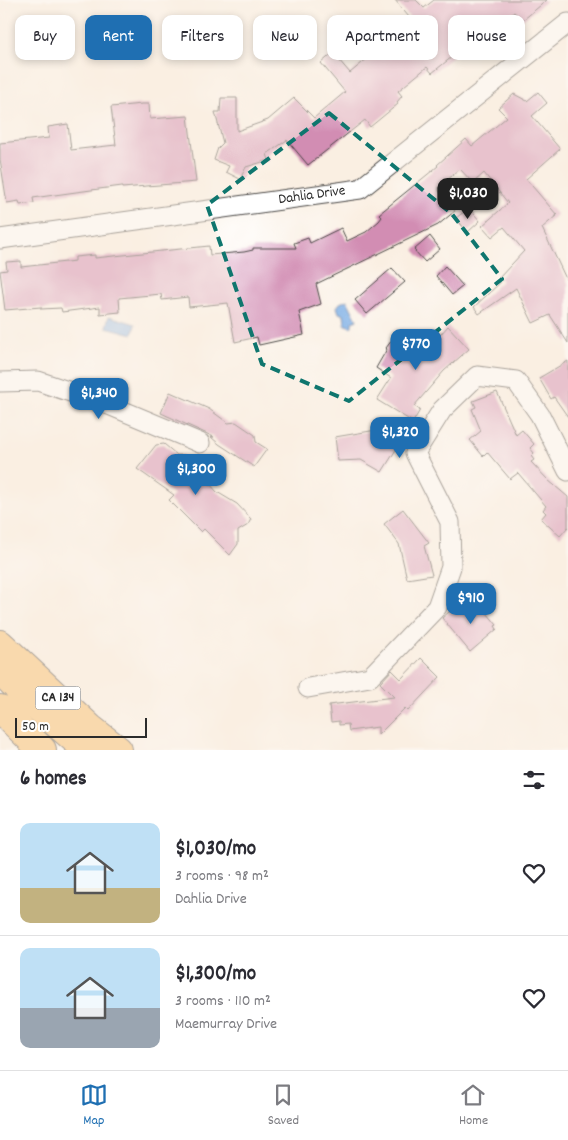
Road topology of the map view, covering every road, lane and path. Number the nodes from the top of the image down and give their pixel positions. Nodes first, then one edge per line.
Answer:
1 (568, 23) edge
2 (0, 239) edge
3 (0, 382) edge
4 (200, 443) dead end
5 (568, 471) edge
6 (0, 644) edge
7 (0, 670) edge
8 (308, 688) dead end
9 (0, 709) edge
10 (0, 728) edge
11 (24, 750) edge
12 (42, 750) edge
13 (87, 750) edge
14 (118, 750) edge

1 - 2 street, Dahlia Drive
3 - 4 street
5 - 8 street
6 - 14 highway, CA 134
7 - 13 highway
9 - 12 highway
10 - 11 highway

